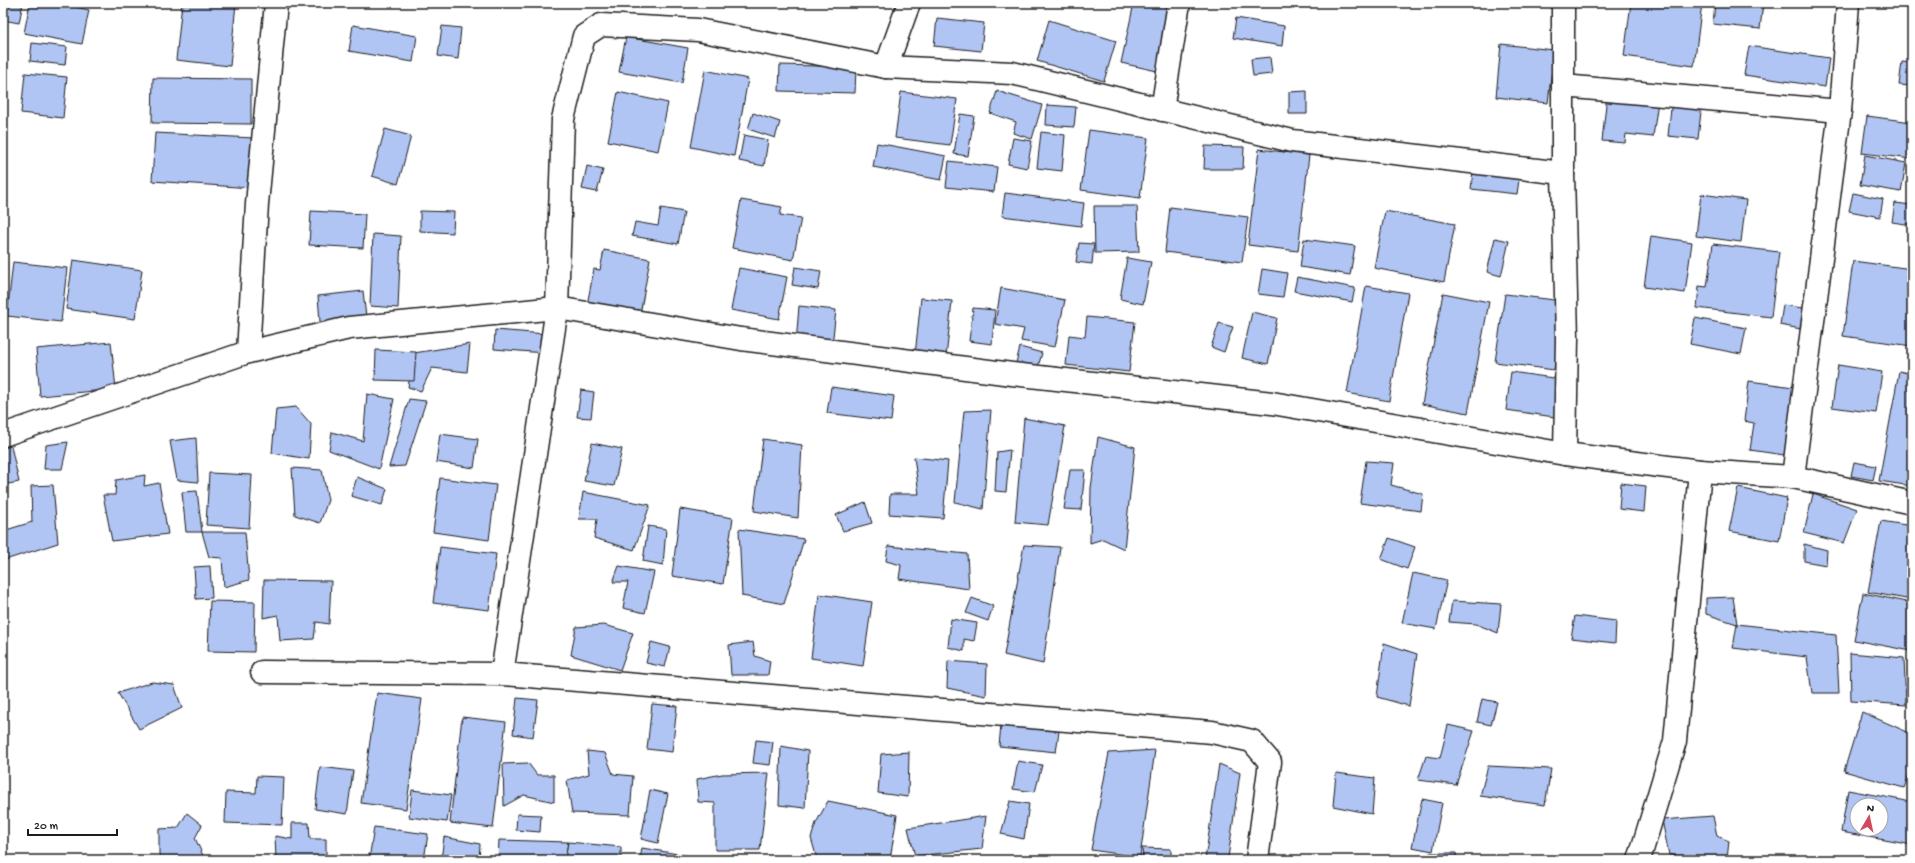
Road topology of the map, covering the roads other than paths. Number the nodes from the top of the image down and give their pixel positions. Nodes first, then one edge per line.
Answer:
1 (276, 3) edge
2 (909, 3) edge
3 (1179, 3) edge
4 (1563, 3) edge
5 (1848, 3) edge
6 (886, 67) junction
7 (1563, 86) junction
8 (1162, 110) junction
9 (1840, 111) junction
10 (1563, 173) junction
11 (558, 308) junction
12 (248, 352) junction
13 (3, 436) edge
14 (1565, 454) junction
15 (1700, 472) junction
16 (1793, 477) junction
17 (1912, 503) edge
18 (262, 672) dead end
19 (502, 674) junction
20 (1257, 860) edge
21 (1639, 860) edge

1 - 12 street
2 - 6 street
3 - 8 street
4 - 7 street
5 - 9 street
6 - 8 street
6 - 11 street
7 - 9 street
7 - 10 street
8 - 10 street
9 - 16 street
10 - 14 street
11 - 12 street
11 - 14 street
11 - 19 street
12 - 13 street
14 - 15 street
15 - 16 street
15 - 21 street
16 - 17 street
18 - 19 street
19 - 20 street

